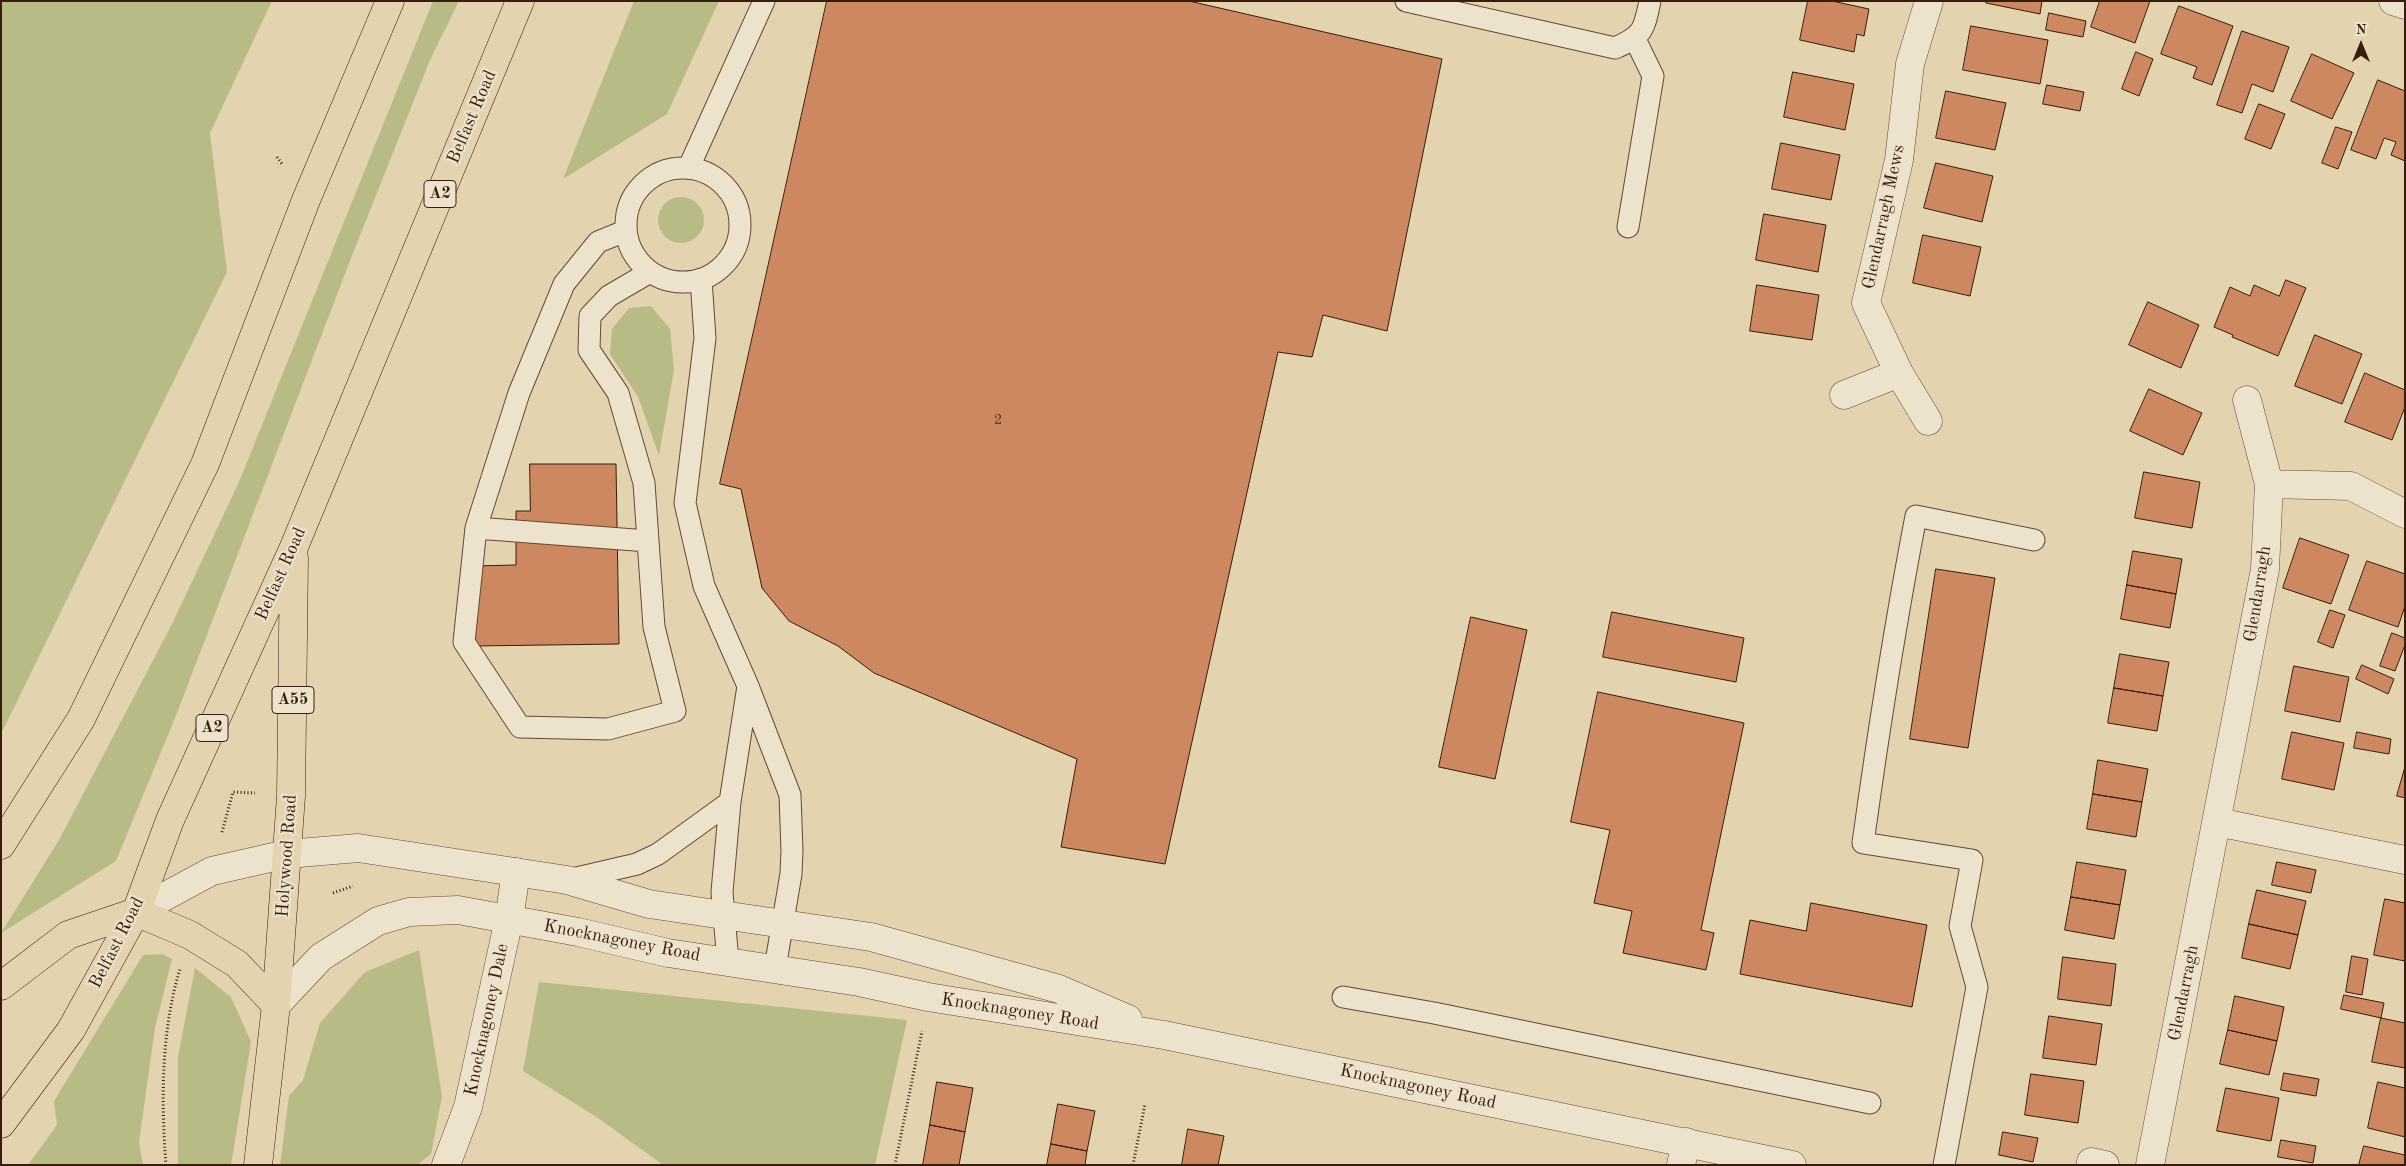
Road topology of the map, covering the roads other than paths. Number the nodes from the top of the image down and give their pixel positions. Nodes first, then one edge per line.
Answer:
1 (390, 1) edge
2 (520, 1) edge
3 (764, 1) edge
4 (1406, 1) edge
5 (1650, 1) edge
6 (1929, 1) edge
7 (2393, 1) edge
8 (2405, 6) edge
9 (1635, 39) junction
10 (689, 167) junction
11 (1628, 227) dead end
12 (625, 232) junction
13 (650, 272) junction
14 (701, 279) junction
15 (1899, 373) junction
16 (1844, 395) dead end
17 (2247, 400) dead end
18 (1928, 421) dead end
19 (2269, 484) junction
20 (2405, 514) edge
21 (476, 528) junction
22 (2034, 540) dead end
23 (648, 541) junction
24 (294, 546) junction
25 (748, 686) junction
26 (730, 802) junction
27 (2217, 822) junction
28 (1, 845) edge
29 (287, 854) junction
30 (2405, 860) edge
31 (516, 872) junction
32 (567, 880) junction
33 (136, 912) junction
34 (724, 916) junction
35 (509, 919) junction
36 (783, 924) junction
37 (728, 962) junction
38 (775, 968) junction
39 (1, 986) edge
40 (1344, 997) dead end
41 (276, 1005) junction
42 (1164, 1035) junction
43 (1870, 1102) dead end
44 (1, 1124) edge
45 (1683, 1154) edge
46 (258, 1165) edge
47 (446, 1165) edge
48 (1792, 1165) edge
49 (1944, 1165) edge
50 (2150, 1165) edge

1 - 28 highway
2 - 24 highway, Belfast Road / A2
3 - 10 lane
4 - 9 lane
5 - 9 lane
6 - 15 street, Glendarragh Mews
7 - 8 street
9 - 11 lane
10 - 12 lane
10 - 14 lane
12 - 13 lane
12 - 21 lane
13 - 14 lane
13 - 23 lane
14 - 25 lane
15 - 16 street
15 - 18 street, Glendarragh Mews
17 - 19 street, Glendarragh
19 - 20 street
19 - 27 street, Glendarragh
21 - 23 lane
21 - 23 lane
22 - 49 lane
24 - 29 highway, Holywood Road / A55
24 - 33 highway, Belfast Road / A2
25 - 26 lane
25 - 36 lane
26 - 32 lane
26 - 34 lane
27 - 30 street
27 - 50 street, Glendarragh
29 - 31 street
29 - 33 street
29 - 41 highway, Holywood Road / A55
31 - 32 street
31 - 35 street, Knocknagoney Dale
32 - 34 street
33 - 39 highway
33 - 41 highway
33 - 44 highway, Belfast Road / A2
34 - 36 street
34 - 37 lane
35 - 37 street, Knocknagoney Road
35 - 41 street, Knocknagoney Road
35 - 47 street, Knocknagoney Dale
36 - 38 lane
36 - 42 street
37 - 38 street, Knocknagoney Road
38 - 42 street, Knocknagoney Road
40 - 43 lane
41 - 46 highway, Holywood Road / A55
42 - 45 street, Knocknagoney Road
45 - 48 street, Knocknagoney Road

